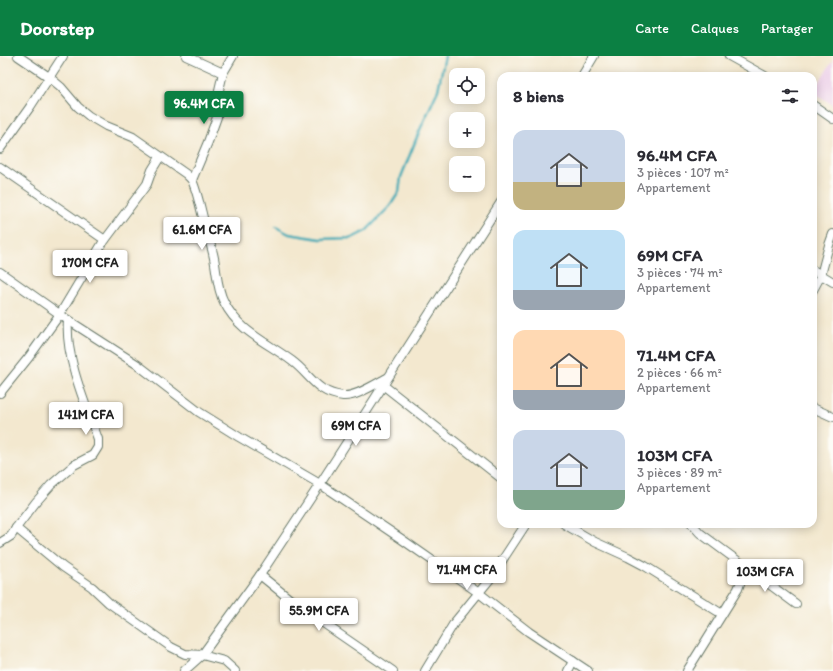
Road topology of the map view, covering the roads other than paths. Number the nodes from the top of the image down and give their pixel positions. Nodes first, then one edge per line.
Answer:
1 (18, 56) edge
2 (63, 56) edge
3 (186, 56) edge
4 (232, 56) edge
5 (594, 56) edge
6 (729, 56) edge
7 (222, 72) junction
8 (584, 72) edge
9 (758, 72) edge
10 (49, 77) junction
11 (817, 108) edge
12 (833, 119) edge
13 (0, 149) edge
14 (160, 157) junction
15 (0, 167) edge
16 (192, 180) junction
17 (497, 208) edge
18 (833, 234) edge
19 (105, 240) junction
20 (0, 272) edge
21 (817, 272) edge
22 (821, 275) junction
23 (817, 282) edge
24 (833, 282) edge
25 (60, 314) junction
26 (68, 320) junction
27 (389, 377) junction
28 (383, 385) junction
29 (0, 393) edge
30 (817, 410) edge
31 (833, 417) edge
32 (497, 475) edge
33 (320, 484) junction
34 (16, 528) junction
35 (523, 528) edge
36 (571, 528) edge
37 (696, 528) edge
38 (0, 543) edge
39 (746, 567) junction
40 (260, 576) junction
41 (479, 593) junction
42 (796, 604) dead end
43 (722, 614) junction
44 (202, 655) junction
45 (573, 661) junction
46 (184, 671) edge
47 (235, 671) edge
48 (393, 671) edge
49 (425, 671) edge
50 (568, 671) edge
51 (588, 671) edge
52 (687, 671) edge

1 - 10 street
2 - 10 street
3 - 7 street
4 - 7 street
5 - 8 street
6 - 9 street
7 - 16 street
10 - 13 street
10 - 14 street
11 - 12 street
14 - 16 street
14 - 19 street
15 - 19 street
16 - 27 street
17 - 27 street
18 - 22 street
19 - 25 street
20 - 25 street
21 - 22 street
22 - 23 street
22 - 24 street
25 - 26 street
25 - 29 street
26 - 33 street
26 - 34 street
27 - 28 street
28 - 32 street
28 - 33 street
30 - 31 street
33 - 40 street
33 - 41 street
34 - 38 street
34 - 44 street
35 - 41 street
36 - 43 street
37 - 39 street
39 - 42 street
39 - 43 street
40 - 44 street
40 - 48 street
41 - 45 street
41 - 49 street
43 - 52 street
44 - 46 street
44 - 47 street
45 - 50 street
45 - 51 street

